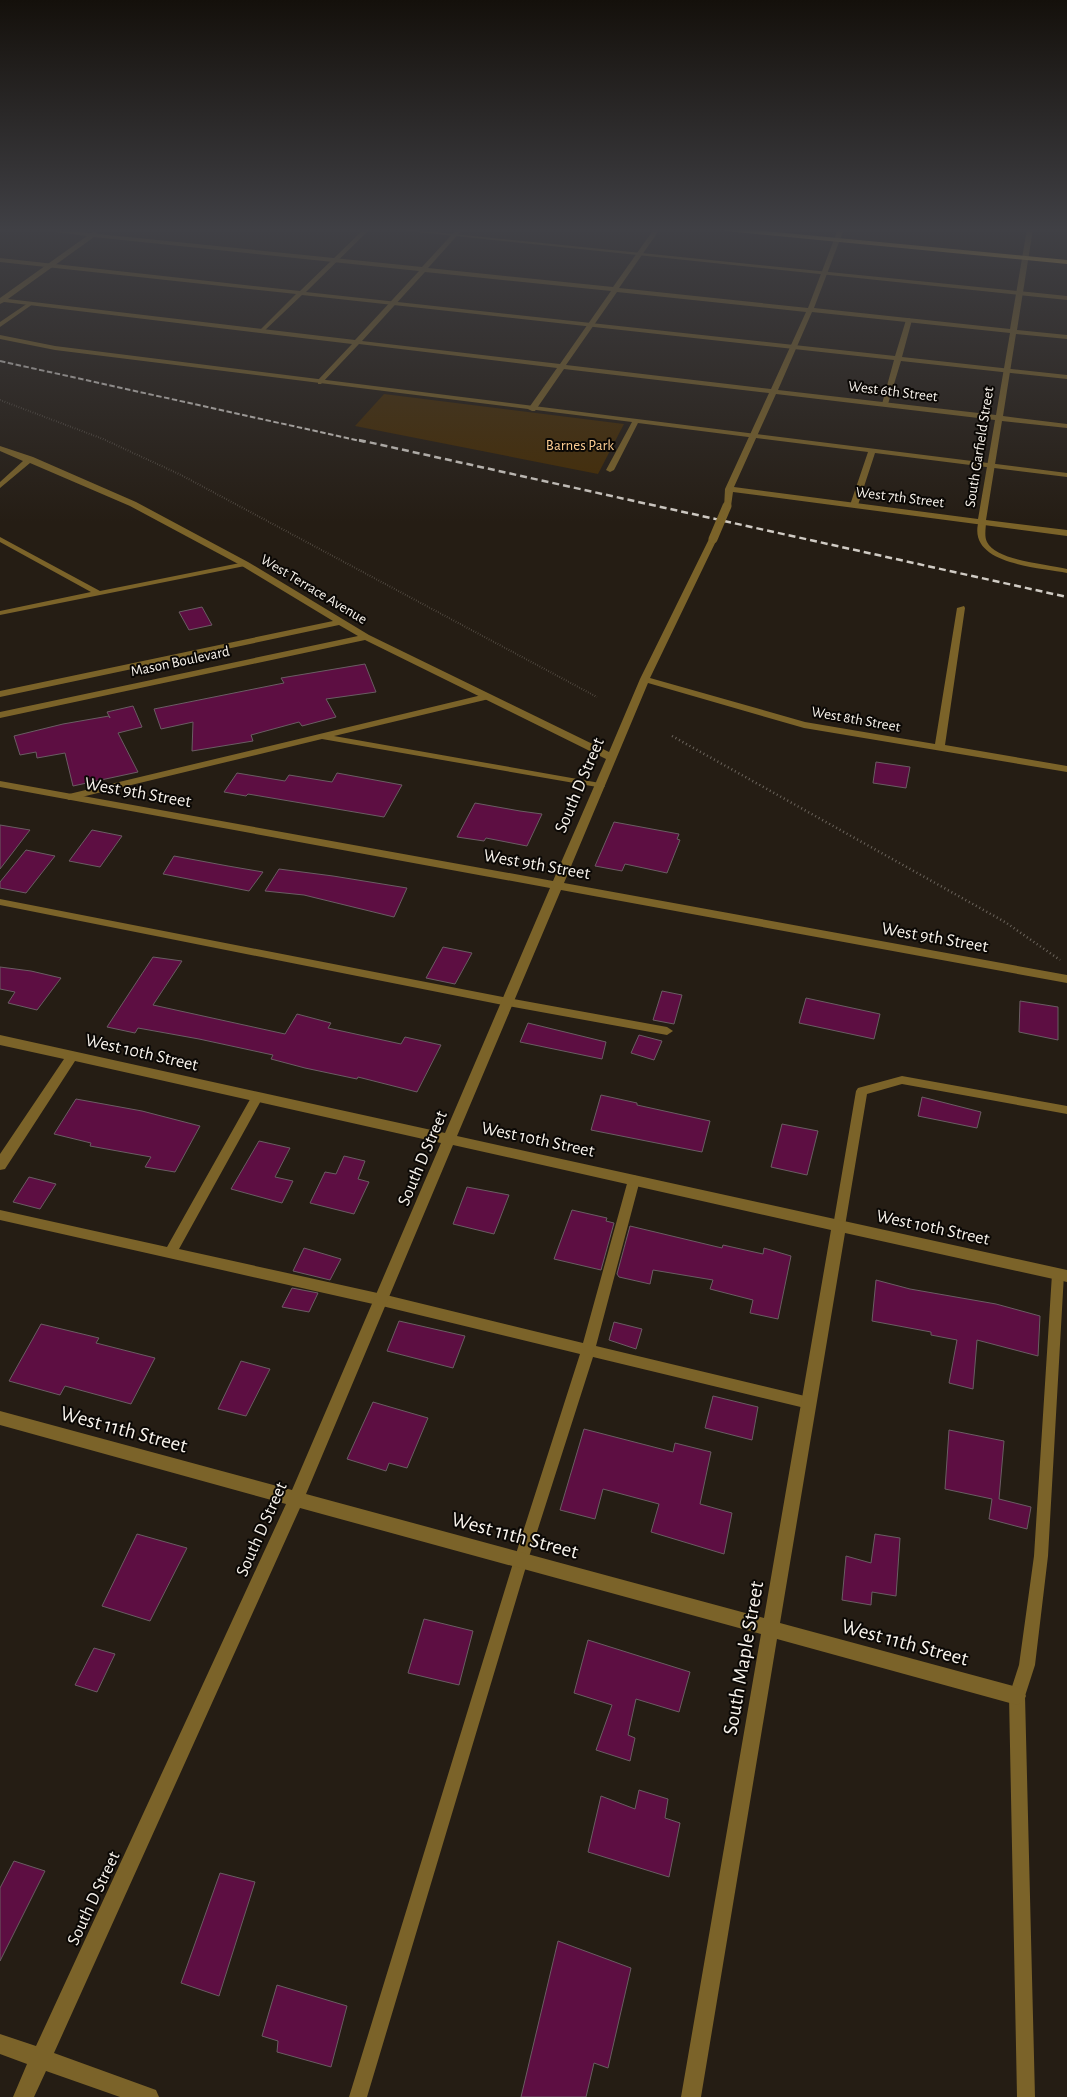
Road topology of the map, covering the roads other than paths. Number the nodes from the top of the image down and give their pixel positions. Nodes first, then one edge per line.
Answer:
1 (226, 327) edge
2 (266, 327) edge
3 (371, 327) edge
4 (590, 327) edge
5 (608, 327) edge
6 (802, 327) edge
7 (907, 327) edge
8 (974, 327) edge
9 (1015, 327) edge
10 (262, 331) junction
11 (1014, 331) junction
12 (1067, 337) edge
13 (0, 338) edge
14 (357, 342) junction
15 (792, 347) junction
16 (898, 358) junction
17 (563, 366) junction
18 (1007, 370) junction
19 (1067, 377) edge
20 (321, 382) junction
21 (771, 391) junction
22 (885, 404) junction
23 (532, 409) junction
24 (999, 418) junction
25 (636, 421) junction
26 (1067, 426) edge
27 (752, 436) junction
28 (0, 448) edge
29 (872, 451) junction
30 (30, 459) junction
31 (992, 466) junction
32 (610, 470) dead end
33 (1067, 476) edge
34 (0, 486) edge
35 (729, 489) junction
36 (854, 505) junction
37 (982, 522) junction
38 (1067, 533) edge
39 (0, 539) edge
40 (245, 564) junction
41 (1067, 570) edge
42 (98, 593) junction
43 (962, 608) dead end
44 (0, 613) edge
45 (340, 622) junction
46 (366, 637) junction
47 (645, 679) junction
48 (0, 694) edge
49 (486, 697) junction
50 (0, 714) edge
51 (320, 736) junction
52 (939, 749) junction
53 (612, 758) junction
54 (1067, 769) edge
55 (0, 784) edge
56 (600, 786) junction
57 (69, 797) junction
58 (556, 885) junction
59 (0, 902) edge
60 (1067, 979) edge
61 (508, 1002) junction
62 (667, 1031) dead end
63 (0, 1040) edge
64 (72, 1056) junction
65 (257, 1097) junction
66 (1067, 1110) edge
67 (450, 1139) junction
68 (0, 1166) edge
69 (634, 1180) junction
70 (0, 1214) edge
71 (839, 1226) junction
72 (170, 1252) junction
73 (1062, 1275) edge
74 (382, 1300) junction
75 (588, 1350) junction
76 (809, 1403) junction
77 (0, 1418) edge
78 (296, 1499) junction
79 (521, 1560) junction
80 (771, 1628) junction
81 (1017, 1696) junction
82 (0, 2044) edge
83 (40, 2058) junction
84 (23, 2097) edge
85 (149, 2097) edge
86 (358, 2097) edge
87 (691, 2097) edge
88 (1026, 2097) edge

1 - 10 street, West 6th Street
2 - 10 lane
3 - 14 street
4 - 17 street
5 - 15 lane
6 - 15 street, South D Street
7 - 16 lane
8 - 11 street
9 - 11 street, South Garfield Street
10 - 14 street, West 6th Street
11 - 12 street
11 - 18 street, South Garfield Street
13 - 20 lane
14 - 17 street, West 6th Street
14 - 20 street
15 - 16 lane
15 - 21 street, South D Street
16 - 18 lane
16 - 22 lane
17 - 21 street, West 6th Street
17 - 23 street
18 - 19 lane
18 - 24 street, South Garfield Street
20 - 23 lane
21 - 22 street, West 6th Street
21 - 27 street, South D Street
22 - 24 street, West 6th Street
23 - 25 lane
24 - 26 street, West 6th Street
24 - 31 street, South Garfield Street
25 - 27 lane
25 - 32 lane
27 - 29 lane
27 - 35 street, South D Street
28 - 30 street, West Terrace Avenue
29 - 31 lane
29 - 36 lane
30 - 34 street
30 - 40 street, West Terrace Avenue
31 - 33 lane
31 - 37 street, South Garfield Street
35 - 36 street, West 7th Street
35 - 47 street, South D Street, bridge
36 - 37 street, West 7th Street
37 - 38 street, West 7th Street
37 - 41 lane
39 - 42 lane
40 - 42 lane
40 - 45 street, West Terrace Avenue
42 - 44 lane
43 - 52 street
45 - 46 street, West Terrace Avenue
45 - 48 street, Mason Boulevard
46 - 49 street, West Terrace Avenue
46 - 50 street, Mason Boulevard
47 - 52 street, West 8th Street
47 - 53 street, South D Street
49 - 51 lane
49 - 53 street, West Terrace Avenue
51 - 56 lane
51 - 57 lane
52 - 54 street, West 8th Street
53 - 56 street, South D Street
55 - 57 street, West 9th Street
56 - 58 street, South D Street
57 - 58 street, West 9th Street
58 - 60 street, West 9th Street
58 - 61 street, South D Street
59 - 61 lane
61 - 62 lane
61 - 67 street, South D Street
63 - 64 street, West 10th Street
64 - 65 street, West 10th Street
64 - 68 street
65 - 67 street, West 10th Street
65 - 72 lane
66 - 71 lane
67 - 69 street, West 10th Street
67 - 74 street, South D Street
69 - 71 street, West 10th Street
69 - 75 lane
70 - 72 lane
71 - 73 street, West 10th Street
71 - 76 street, South Maple Street
72 - 74 lane
73 - 81 lane
74 - 75 lane
74 - 78 street, South D Street
75 - 76 lane
75 - 79 lane
76 - 80 street, South Maple Street
77 - 78 street, West 11th Street
78 - 79 street, West 11th Street
78 - 83 street, South D Street
79 - 80 street, West 11th Street
79 - 86 lane
80 - 81 street, West 11th Street
80 - 87 street, South Maple Street
81 - 88 lane
82 - 83 street
83 - 84 street, South D Street
83 - 85 street

